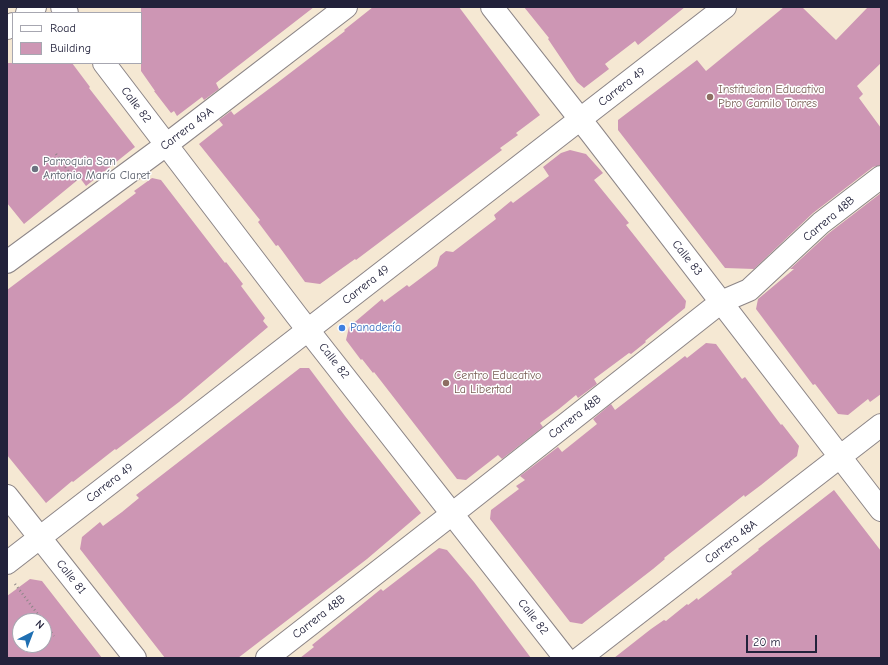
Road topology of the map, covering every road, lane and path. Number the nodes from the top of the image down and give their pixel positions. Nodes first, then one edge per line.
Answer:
1 (346, 7) edge
2 (492, 7) edge
3 (725, 7) edge
4 (105, 64) edge
5 (580, 119) junction
6 (166, 145) junction
7 (56, 154) dead end
8 (881, 177) edge
9 (91, 201) junction
10 (10, 255) edge
11 (721, 302) junction
12 (308, 330) junction
13 (881, 425) edge
14 (840, 457) junction
15 (7, 496) edge
16 (881, 510) edge
17 (452, 514) junction
18 (39, 538) junction
19 (10, 573) edge
20 (37, 613) edge
21 (52, 633) edge
22 (54, 636) dead end
23 (135, 658) edge
24 (266, 658) edge
25 (565, 658) edge
26 (580, 658) edge

1 - 6 street, Carrera 49A
2 - 5 street, Calle 83
3 - 5 street, Carrera 49
4 - 6 street, Calle 82
5 - 11 street, Calle 83
5 - 12 street, Carrera 49
6 - 9 street, Carrera 49A
6 - 12 street, Calle 82
7 - 9 path
8 - 11 street, Carrera 48B
9 - 10 street, Carrera 49A
11 - 14 street, Calle 83
11 - 17 street, Carrera 48B
12 - 17 street, Calle 82
12 - 18 street, Carrera 49
13 - 14 street, Carrera 48A
14 - 16 street, Calle 83
14 - 26 street, Carrera 48A
15 - 18 street, Calle 81
17 - 24 street, Carrera 48B
17 - 25 street, Calle 82
18 - 19 street, Carrera 49
18 - 23 street, Calle 81
19 - 20 path
21 - 22 path

